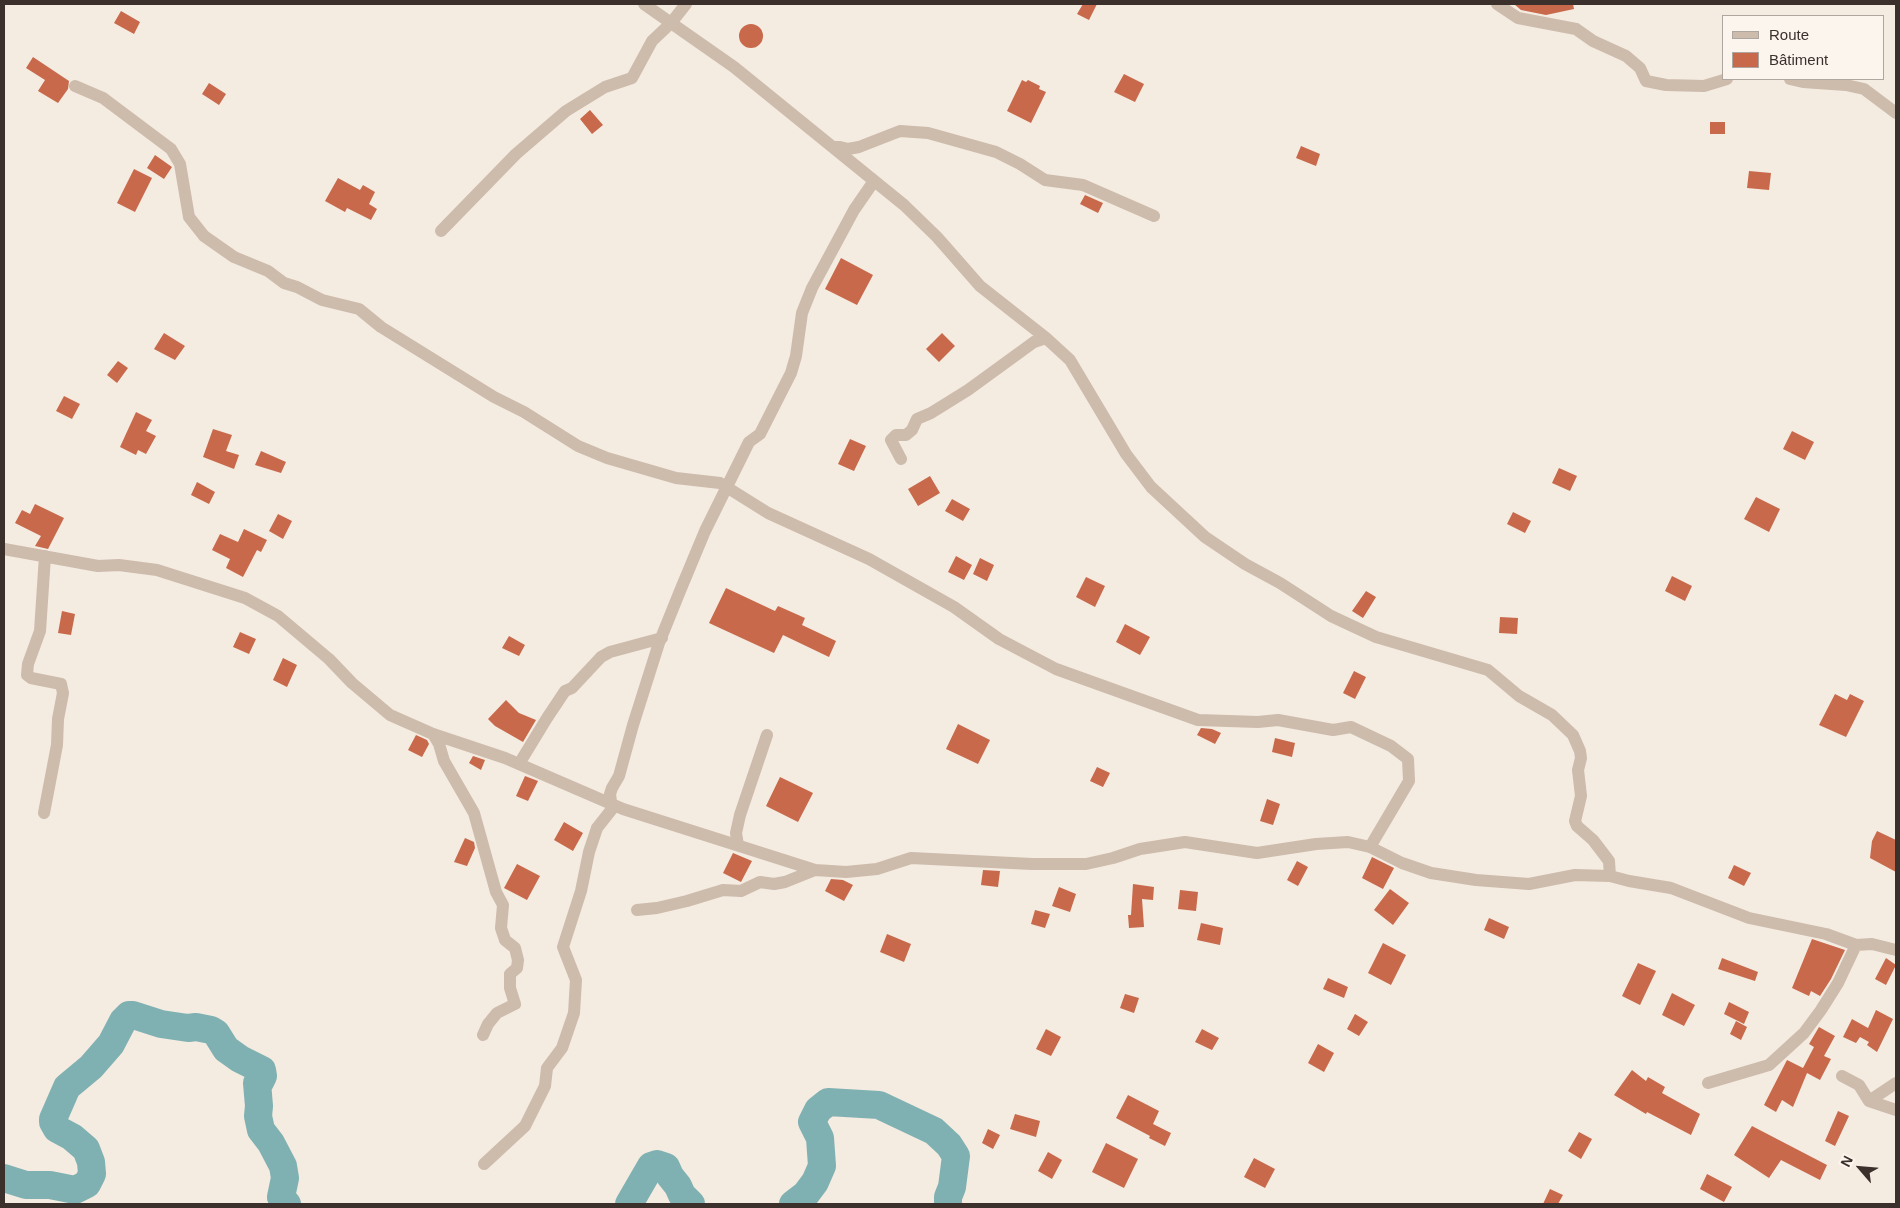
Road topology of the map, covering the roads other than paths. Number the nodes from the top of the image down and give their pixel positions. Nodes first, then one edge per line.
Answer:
1 (644, 4) edge
2 (686, 4) edge
3 (1497, 4) edge
4 (671, 22) junction
5 (1724, 80) edge
6 (1794, 80) edge
7 (75, 86) dead end
8 (1896, 114) edge
9 (833, 147) junction
10 (874, 181) junction
11 (1154, 216) dead end
12 (441, 231) dead end
13 (1046, 338) junction
14 (901, 459) dead end
15 (728, 486) junction
16 (4, 549) edge
17 (45, 556) junction
18 (662, 638) junction
19 (433, 734) junction
20 (767, 735) dead end
21 (519, 764) junction
22 (612, 804) junction
23 (44, 813) dead end
24 (738, 845) junction
25 (1370, 847) junction
26 (816, 870) junction
27 (1610, 876) junction
28 (637, 910) dead end
29 (1856, 944) junction
30 (1896, 950) edge
31 (483, 1035) dead end
32 (1842, 1076) dead end
33 (1708, 1083) dead end
34 (1896, 1083) edge
35 (1869, 1101) junction
36 (1896, 1110) edge
37 (484, 1164) dead end

1 - 4 street
2 - 4 street
3 - 5 street
4 - 9 street
4 - 12 street
6 - 8 street
7 - 15 street
9 - 10 street
9 - 11 street
10 - 13 street
10 - 15 street
13 - 14 street
13 - 27 street
15 - 18 street
15 - 25 street
16 - 17 street
17 - 19 street
17 - 23 street
18 - 21 street
18 - 22 street
19 - 21 street
19 - 31 street
20 - 24 street
21 - 22 street
22 - 24 street
22 - 37 street
24 - 26 street
25 - 26 street
25 - 27 street
26 - 28 street
27 - 29 street
29 - 30 street
29 - 33 street
32 - 35 street
34 - 35 street
35 - 36 street

